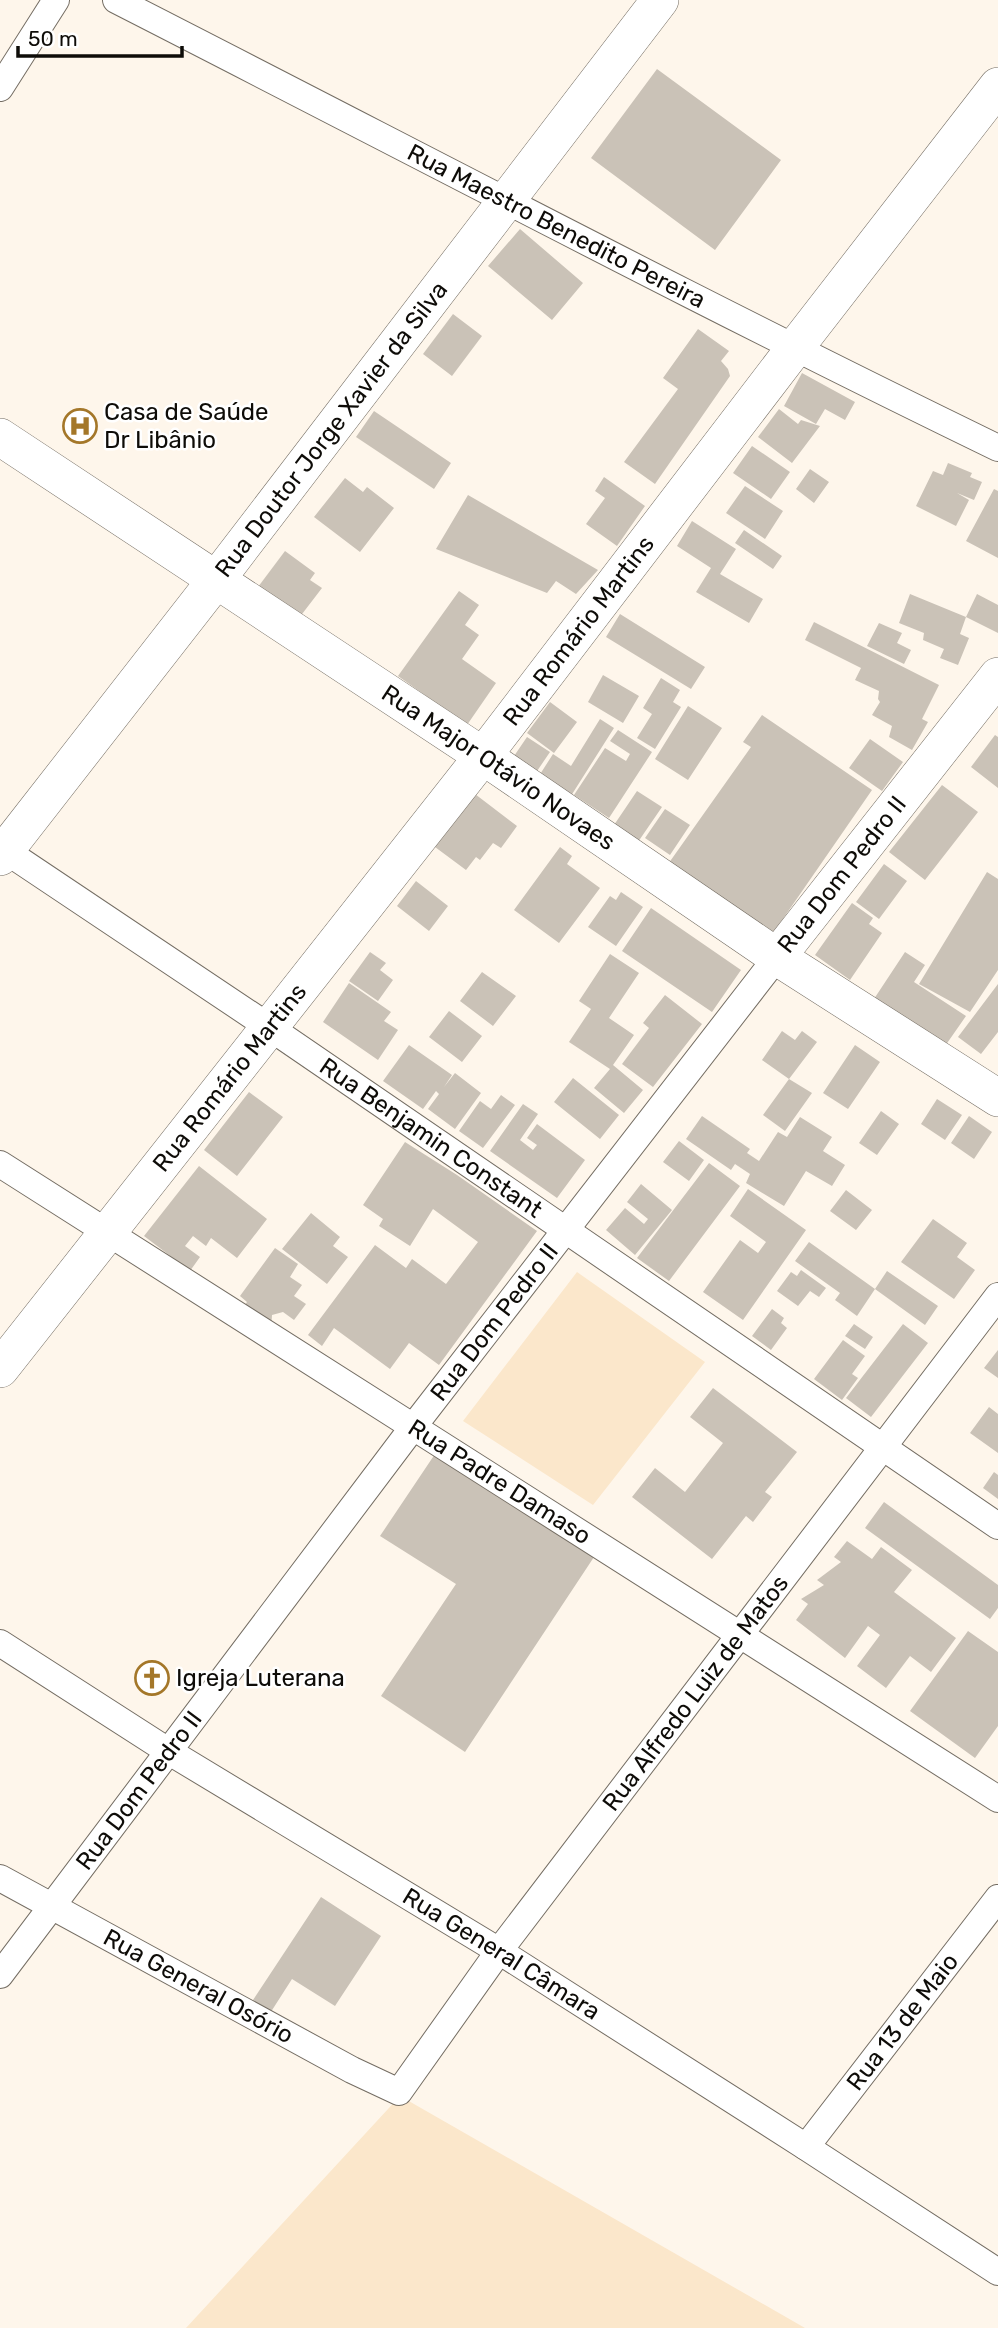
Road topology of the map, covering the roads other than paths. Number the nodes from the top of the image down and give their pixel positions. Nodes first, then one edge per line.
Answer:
1 (56, 0) edge
2 (116, 0) edge
3 (660, 0) edge
4 (998, 86) edge
5 (0, 88) edge
6 (507, 200) junction
7 (794, 349) junction
8 (0, 437) edge
9 (998, 449) edge
10 (216, 580) junction
11 (998, 676) edge
12 (483, 756) junction
13 (2, 851) edge
14 (778, 957) junction
15 (270, 1027) junction
16 (998, 1098) edge
17 (0, 1164) edge
18 (564, 1231) junction
19 (108, 1232) junction
20 (998, 1296) edge
21 (0, 1370) edge
22 (413, 1427) junction
23 (883, 1447) junction
24 (998, 1526) edge
25 (739, 1634) junction
26 (0, 1643) edge
27 (168, 1751) junction
28 (998, 1799) edge
29 (0, 1878) edge
30 (998, 1898) edge
31 (50, 1906) junction
32 (499, 1951) junction
33 (0, 1975) edge
34 (399, 2092) joint
35 (806, 2147) junction
36 (998, 2272) edge

1 - 5 street
2 - 6 street, Rua Maestro Benedito Pereira
3 - 6 street, Rua Doutor Jorge Xavier da Silva
4 - 7 street, Rua Romário Martins
6 - 7 street, Rua Maestro Benedito Pereira
6 - 10 street, Rua Doutor Jorge Xavier da Silva
7 - 9 street, Rua Maestro Benedito Pereira
7 - 12 street, Rua Romário Martins
8 - 10 street, Rua Major Otávio Novaes
10 - 12 street, Rua Major Otávio Novaes
10 - 13 street, Rua Doutor Jorge Xavier da Silva
11 - 14 street, Rua Dom Pedro II
12 - 14 street, Rua Major Otávio Novaes
12 - 15 street, Rua Romário Martins
13 - 15 street, Rua Benjamin Constant
14 - 16 street, Rua Major Otávio Novaes
14 - 18 street, Rua Dom Pedro II
15 - 18 street, Rua Benjamin Constant
15 - 19 street, Rua Romário Martins
17 - 19 street, Rua Padre Damaso
18 - 22 street, Rua Dom Pedro II
18 - 23 street, Rua Benjamin Constant
19 - 21 street, Rua Romário Martins
19 - 22 street, Rua Padre Damaso
20 - 23 street, Rua Alfredo Luiz de Matos
22 - 25 street, Rua Padre Damaso
22 - 27 street, Rua Dom Pedro II
23 - 24 street, Rua Benjamin Constant
23 - 25 street, Rua Alfredo Luiz de Matos
25 - 28 street, Rua Padre Damaso
25 - 32 street, Rua Alfredo Luiz de Matos
26 - 27 street, Rua General Câmara
27 - 31 street, Rua Dom Pedro II
27 - 32 street, Rua General Câmara
29 - 31 street, Rua General Osório
30 - 35 street, Rua 13 de Maio
31 - 33 street, Rua Dom Pedro II
31 - 34 street, Rua General Osório
32 - 34 street, Rua Alfredo Luiz de Matos
32 - 35 street, Rua General Câmara
35 - 36 street, Rua General Câmara

